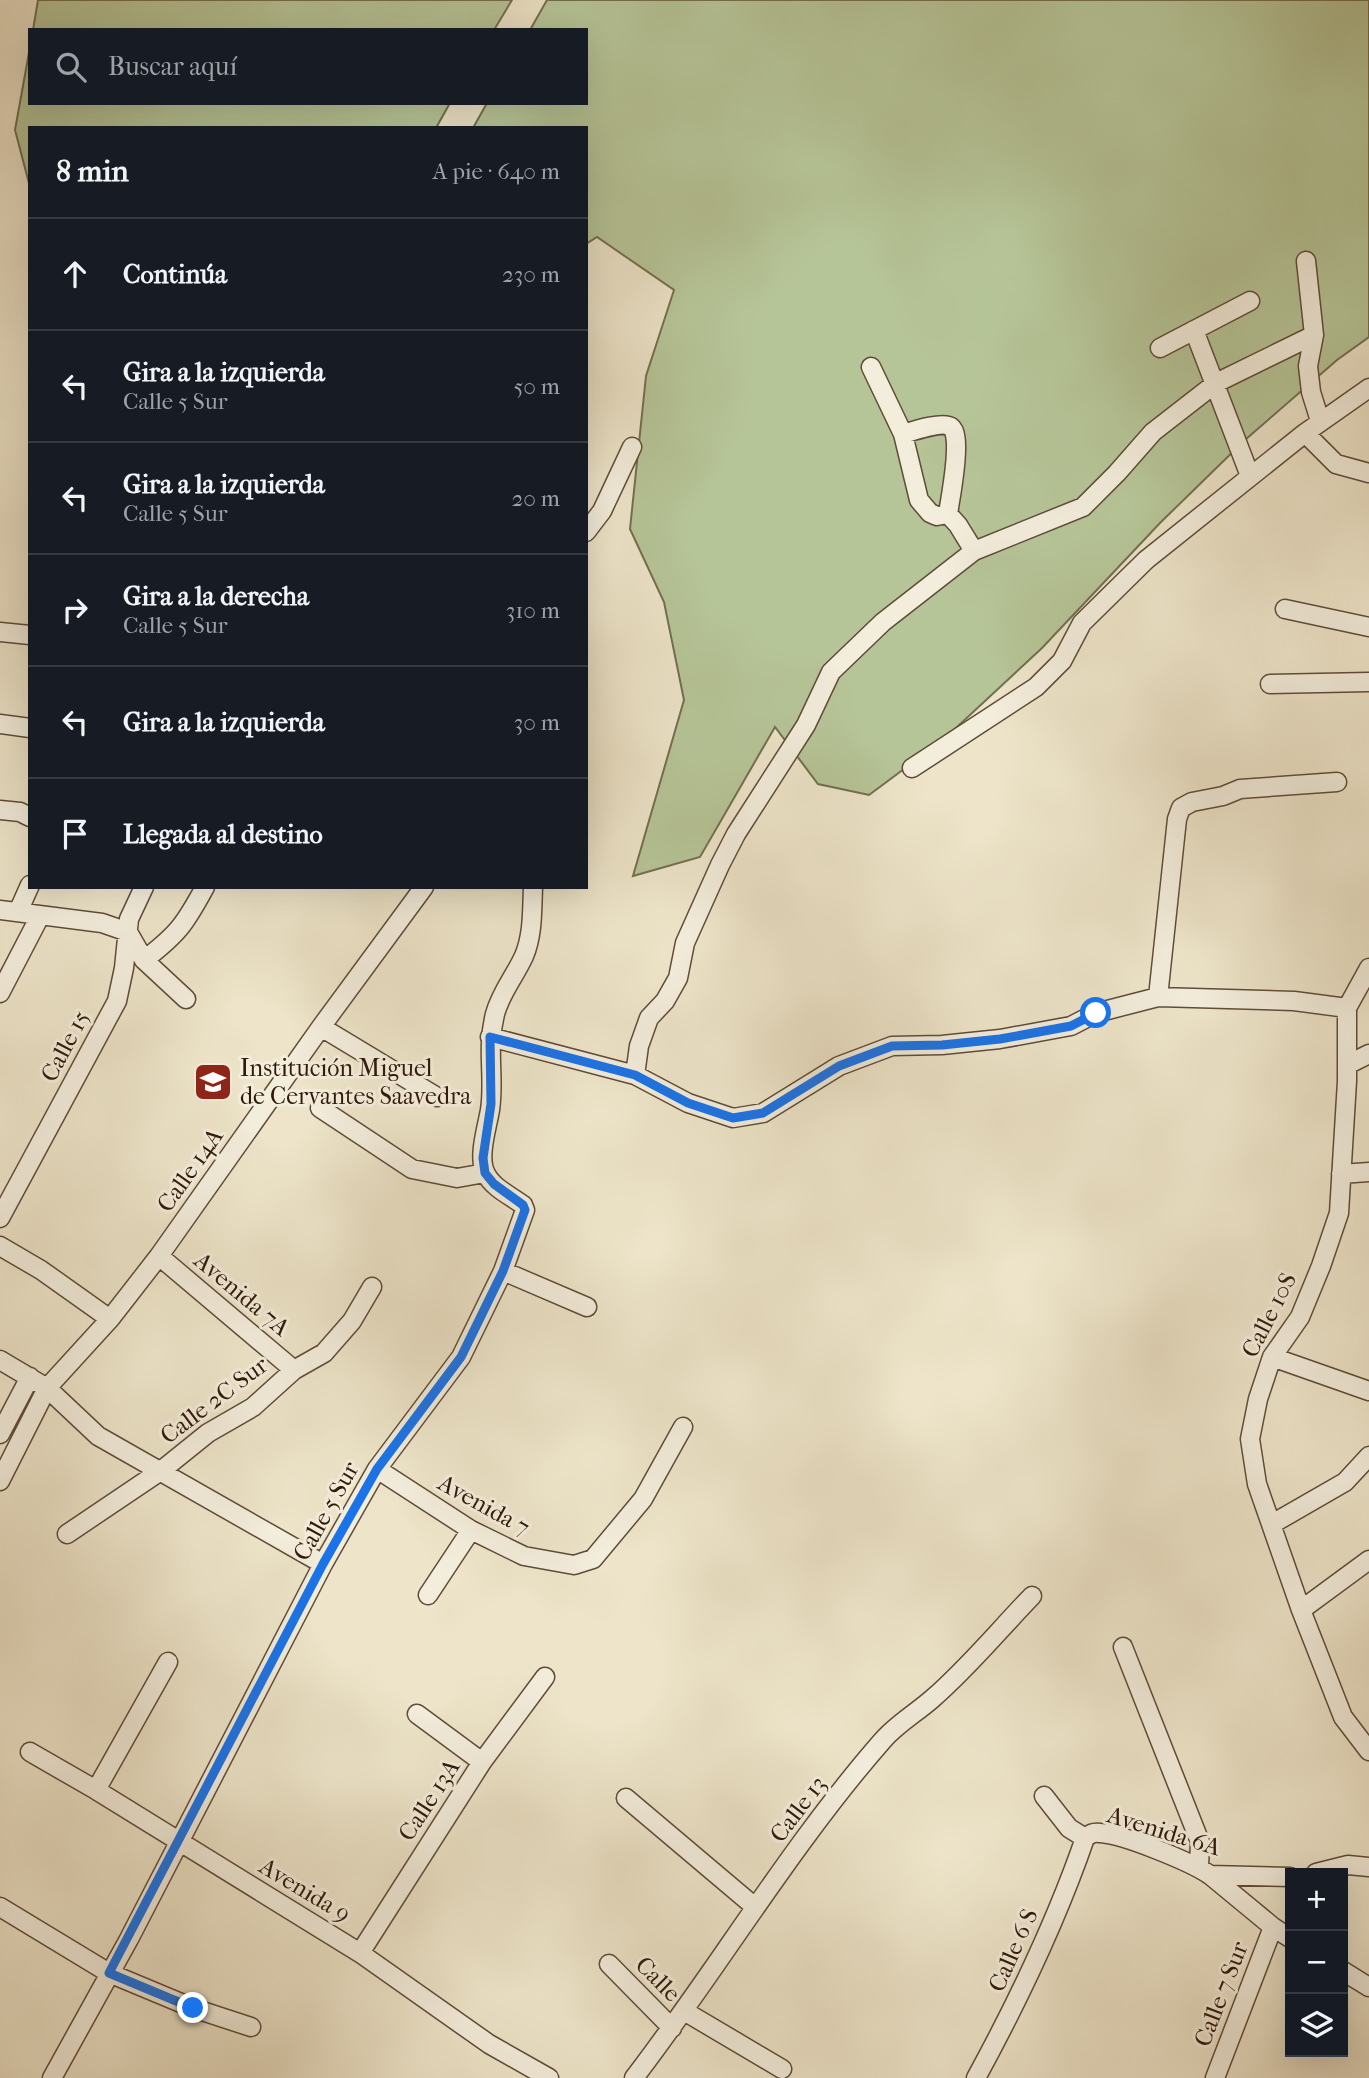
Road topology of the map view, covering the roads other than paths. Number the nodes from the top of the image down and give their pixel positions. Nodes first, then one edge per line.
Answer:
1 (1306, 261) dead end
2 (1250, 301) dead end
3 (1194, 330) junction
4 (1314, 335) junction
5 (1160, 348) dead end
6 (872, 367) dead end
7 (1216, 383) junction
8 (1369, 388) edge
9 (1320, 421) junction
10 (1305, 433) junction
11 (903, 434) junction
12 (632, 447) dead end
13 (1369, 473) edge
14 (1250, 476) junction
15 (948, 514) junction
16 (588, 529) edge
17 (974, 551) junction
18 (1285, 609) dead end
19 (1369, 627) edge
20 (0, 632) edge
21 (28, 635) edge
22 (1369, 682) edge
23 (1270, 684) dead end
24 (0, 724) edge
25 (28, 728) edge
26 (912, 768) dead end
27 (1337, 782) dead end
28 (0, 810) edge
29 (28, 816) edge
30 (28, 889) edge
31 (143, 889) edge
32 (204, 889) edge
33 (423, 889) edge
34 (533, 889) edge
35 (0, 910) edge
36 (18, 912) junction
37 (40, 916) junction
38 (128, 932) junction
39 (144, 960) junction
40 (1369, 968) edge
41 (0, 993) edge
42 (1158, 997) junction
43 (186, 999) dead end
44 (1347, 1008) junction
45 (321, 1027) junction
46 (490, 1037) junction
47 (1369, 1054) edge
48 (1347, 1065) junction
49 (635, 1075) junction
50 (437, 1097) dead end
51 (320, 1108) dead end
52 (1369, 1172) edge
53 (485, 1173) junction
54 (1341, 1174) junction
55 (0, 1218) edge
56 (0, 1246) edge
57 (159, 1256) junction
58 (503, 1271) junction
59 (372, 1287) dead end
60 (587, 1307) dead end
61 (110, 1319) junction
62 (1272, 1357) junction
63 (0, 1360) edge
64 (294, 1370) junction
65 (30, 1377) junction
66 (47, 1388) junction
67 (1369, 1391) edge
68 (682, 1427) dead end
69 (0, 1434) edge
70 (1369, 1456) edge
71 (377, 1469) junction
72 (162, 1470) junction
73 (0, 1481) edge
74 (1272, 1524) junction
75 (471, 1530) junction
76 (67, 1534) dead end
77 (1369, 1560) edge
78 (323, 1564) junction
79 (428, 1595) dead end
80 (1032, 1596) dead end
81 (1301, 1611) junction
82 (1123, 1647) dead end
83 (168, 1662) dead end
84 (545, 1677) dead end
85 (417, 1714) dead end
86 (1369, 1751) edge
87 (30, 1752) dead end
88 (482, 1762) junction
89 (96, 1790) junction
90 (1044, 1796) dead end
91 (626, 1798) dead end
92 (1085, 1838) junction
93 (178, 1842) junction
94 (1369, 1867) edge
95 (1336, 1868) edge
96 (1204, 1871) junction
97 (1285, 1877) edge
98 (0, 1907) edge
99 (755, 1907) junction
100 (1273, 1927) junction
101 (1285, 1935) edge
102 (360, 1953) junction
103 (609, 1964) dead end
104 (109, 1973) junction
105 (1348, 1974) edge
106 (1369, 1987) edge
107 (684, 2011) junction
108 (251, 2027) dead end
109 (672, 2028) junction
110 (782, 2068) dead end
111 (52, 2078) edge
112 (549, 2078) edge
113 (634, 2078) edge
114 (976, 2078) edge
115 (1215, 2078) edge

1 - 4 street
2 - 3 street
3 - 5 street
3 - 7 street
4 - 7 street
4 - 9 street
6 - 11 street
7 - 14 street
7 - 17 street
8 - 9 street
9 - 10 street
10 - 13 street
10 - 14 street
11 - 15 street
11 - 15 street
12 - 16 street
14 - 26 street
15 - 17 street
17 - 49 street
18 - 19 street
20 - 21 street
22 - 23 street
24 - 25 street
27 - 42 street
28 - 29 street
30 - 36 street
31 - 38 street, Calle 15
32 - 39 street
33 - 45 street, Calle 14A
34 - 46 street
35 - 36 street
36 - 37 street
37 - 38 street
37 - 41 street
38 - 39 street
38 - 55 street, Calle 15
39 - 43 street
40 - 44 street, Calle 10S
42 - 44 street
42 - 49 street
44 - 48 street, Calle 10S
45 - 50 street
45 - 57 street, Calle 14A
46 - 49 street
46 - 53 street
47 - 48 street
48 - 54 street, Calle 10S
51 - 53 street
52 - 54 street
53 - 58 street, Calle 5 Sur
54 - 62 street, Calle 10S
56 - 61 street
57 - 61 street, Calle 14A
57 - 64 street, Avenida 7A
58 - 60 street
58 - 71 street, Calle 5 Sur
59 - 64 street, Calle 2C Sur
61 - 66 street, Calle 14A
62 - 67 street
62 - 74 street, Calle 10S
63 - 65 street
64 - 72 street, Calle 2C Sur
65 - 66 street
65 - 69 street
66 - 72 street
66 - 73 street, Calle 14A
68 - 75 street, Avenida 7
70 - 74 street
71 - 75 street, Avenida 7
71 - 78 street, Calle 5 Sur
72 - 76 street, Calle 2C Sur
72 - 78 street
74 - 81 street, Calle 10S
75 - 79 street
77 - 81 street
78 - 93 street, Calle 5 Sur
80 - 99 street, Calle 13
81 - 86 street, Calle 10S
82 - 96 street
83 - 89 street
84 - 88 street, Calle 13A
85 - 88 street
87 - 89 street, Avenida 9
88 - 102 street, Calle 13A
89 - 93 street, Avenida 9
90 - 92 street, Avenida 6A
91 - 99 street
92 - 96 street, Avenida 6A
92 - 114 street, Calle 6 S
93 - 102 street, Avenida 9
93 - 104 street, Calle 5 Sur
94 - 95 street
96 - 97 street, Avenida 6A
96 - 100 street
98 - 104 street
99 - 107 street, Calle 13
100 - 101 street
100 - 115 street, Calle 7 Sur
102 - 112 street, Avenida 9
103 - 109 street, Calle
104 - 108 street
104 - 111 street, Calle 5 Sur
105 - 106 street
107 - 109 street, Calle 13
107 - 110 street
109 - 113 street, Calle 13

